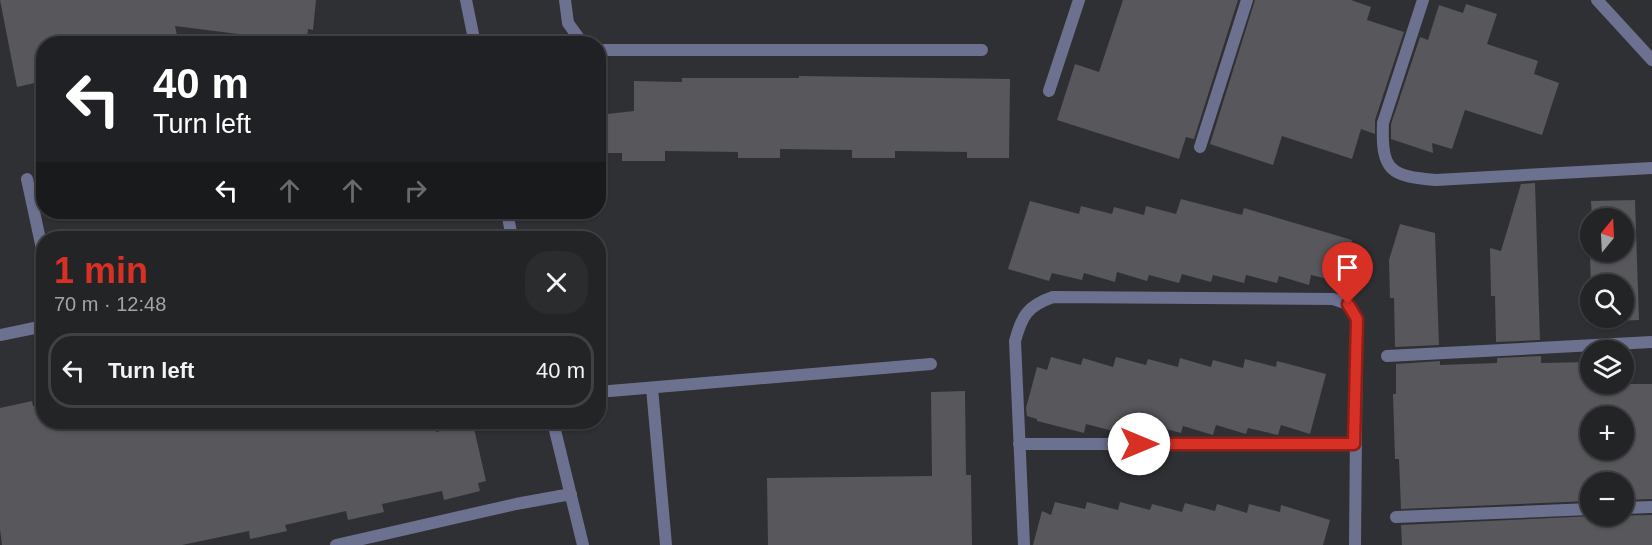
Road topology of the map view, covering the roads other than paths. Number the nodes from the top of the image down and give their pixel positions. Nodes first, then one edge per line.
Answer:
1 (466, 0) edge
2 (565, 0) edge
3 (1079, 0) edge
4 (1247, 0) edge
5 (1423, 0) edge
6 (1597, 0) edge
7 (473, 36) edge
8 (577, 36) edge
9 (606, 50) edge
10 (982, 50) dead end
11 (1652, 60) edge
12 (1049, 92) dead end
13 (1200, 147) dead end
14 (1652, 168) edge
15 (27, 179) dead end
16 (38, 231) edge
17 (36, 328) edge
18 (0, 335) edge
19 (1652, 342) edge
20 (1387, 356) dead end
21 (931, 364) dead end
22 (652, 388) junction
23 (606, 391) edge
24 (555, 429) edge
25 (1019, 444) junction
26 (1354, 444) junction
27 (571, 494) junction
28 (1652, 507) edge
29 (1634, 508) edge
30 (1580, 509) edge
31 (1396, 517) dead end
32 (336, 545) edge
33 (583, 545) edge
34 (666, 545) edge
35 (1024, 545) edge
36 (1355, 545) edge

1 - 7 street
2 - 8 street
3 - 12 street
4 - 13 street
5 - 14 street
6 - 11 street
9 - 10 street
15 - 16 street
17 - 18 street
19 - 20 street
21 - 22 street
22 - 23 street
22 - 34 street
24 - 27 street
25 - 26 street
25 - 26 street
25 - 35 street
26 - 36 street
27 - 32 street
27 - 33 street
28 - 29 street
30 - 31 street

